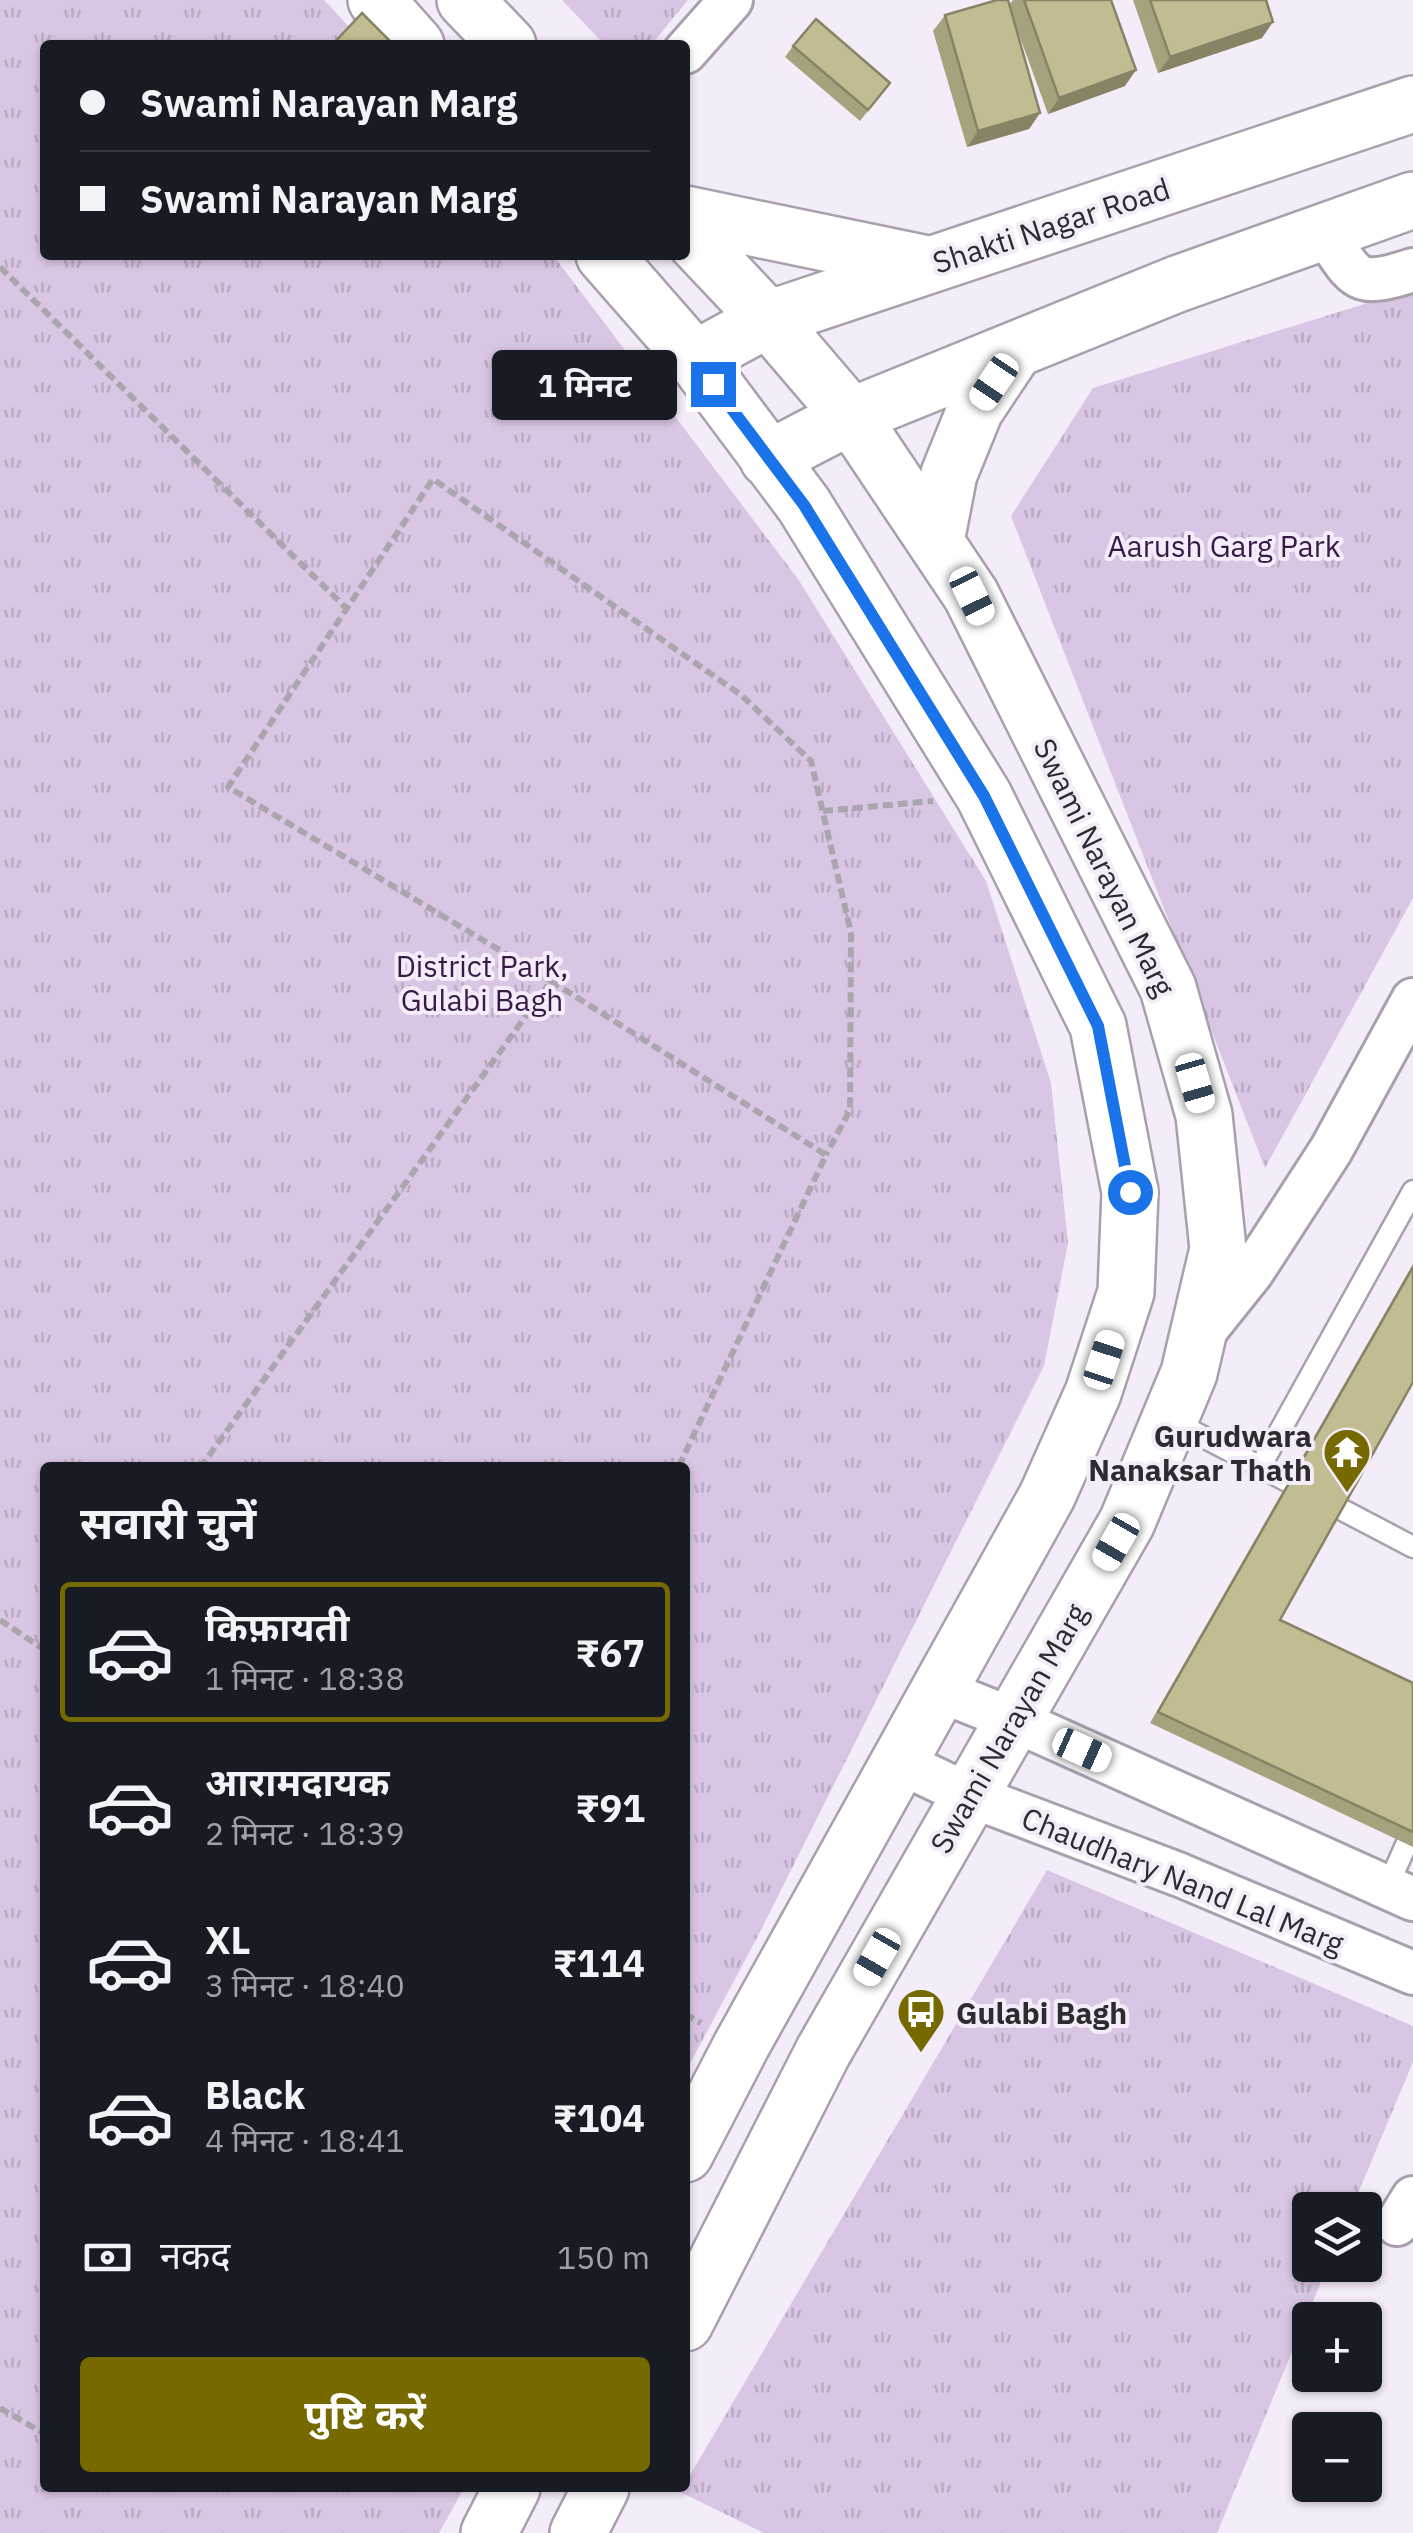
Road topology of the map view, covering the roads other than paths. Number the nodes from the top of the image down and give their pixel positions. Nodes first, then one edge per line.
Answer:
1 (376, 0) edge
2 (465, 0) edge
3 (731, 0) edge
4 (412, 40) edge
5 (503, 40) edge
6 (690, 46) edge
7 (1413, 104) edge
8 (1413, 200) edge
9 (690, 215) edge
10 (1324, 232) junction
11 (690, 236) edge
12 (608, 260) edge
13 (931, 265) junction
14 (1413, 270) edge
15 (768, 319) junction
16 (1013, 353) junction
17 (695, 359) junction
18 (851, 416) junction
19 (768, 459) junction
20 (936, 542) junction
21 (1413, 1000) edge
22 (1413, 1191) edge
23 (1196, 1341) junction
24 (1170, 1419) junction
25 (1260, 1468) junction
26 (1413, 1547) edge
27 (939, 1690) junction
28 (1014, 1720) junction
29 (898, 1762) junction
30 (969, 1795) junction
31 (1413, 1829) edge
32 (1400, 1894) edge
33 (1413, 1973) edge
34 (690, 2144) edge
35 (690, 2312) edge
36 (510, 2492) edge
37 (599, 2492) edge
38 (489, 2533) edge
39 (578, 2533) edge

1 - 4 main road
2 - 5 main road
3 - 6 street
7 - 13 main road, Shakti Nagar Road
8 - 10 main road
9 - 13 main road
10 - 14 street
10 - 16 main road
11 - 15 main road, Swami Narayan Marg
12 - 17 main road
13 - 15 main road, Shakti Nagar Road
15 - 17 main road, Shakti Nagar Road
15 - 18 main road, Swami Narayan Marg
16 - 18 main road
16 - 20 main road
17 - 19 main road
18 - 19 main road
18 - 20 main road, Swami Narayan Marg
19 - 27 main road
20 - 23 main road, Swami Narayan Marg
21 - 23 street
22 - 25 lane
23 - 24 main road, Swami Narayan Marg
24 - 25 lane
24 - 28 main road, Swami Narayan Marg
25 - 26 lane
27 - 28 street
27 - 29 main road
28 - 30 main road, Swami Narayan Marg
28 - 32 street
29 - 30 street, Chaudhary Nand Lal Marg
29 - 34 main road
30 - 33 street, Chaudhary Nand Lal Marg
30 - 35 main road, Swami Narayan Marg
31 - 32 lane
36 - 38 main road
37 - 39 main road

